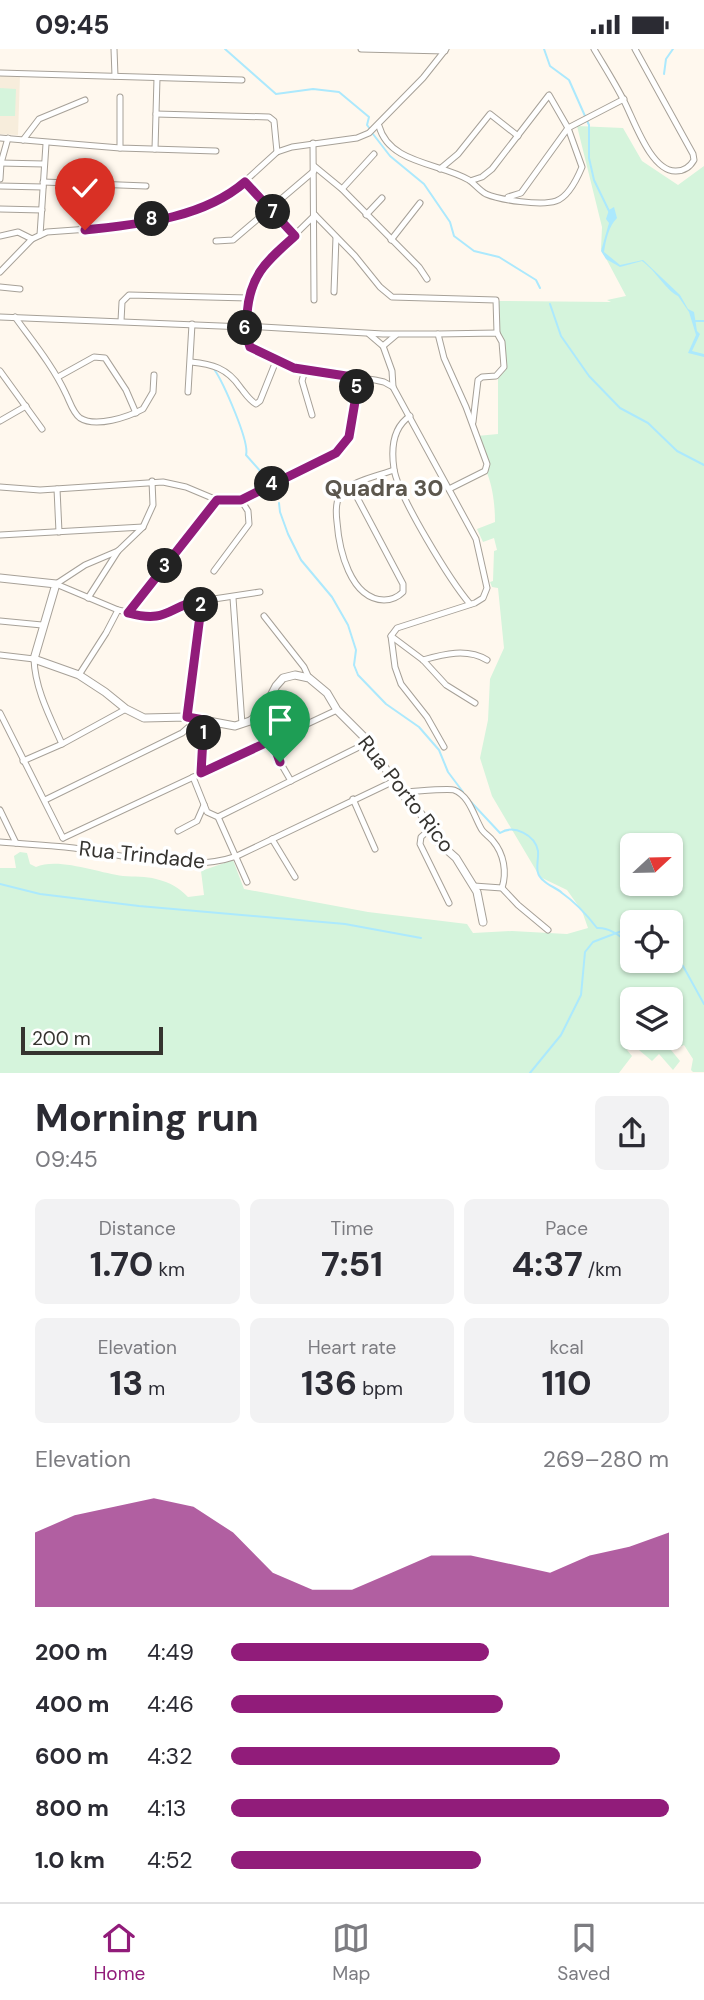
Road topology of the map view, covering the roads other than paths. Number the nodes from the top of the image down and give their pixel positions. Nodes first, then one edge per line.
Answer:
1 (114, 49) edge
2 (361, 49) edge
3 (594, 49) edge
4 (635, 49) edge
5 (446, 50) edge
6 (0, 73) edge
7 (116, 76) junction
8 (157, 78) junction
9 (242, 81) dead end
10 (120, 97) dead end
11 (624, 99) junction
12 (85, 100) dead end
13 (156, 114) junction
14 (379, 126) junction
15 (568, 128) junction
16 (518, 136) junction
17 (0, 138) edge
18 (8, 138) junction
19 (23, 140) junction
20 (46, 143) junction
21 (313, 143) junction
22 (120, 148) junction
23 (155, 149) junction
24 (216, 151) dead end
25 (277, 152) junction
26 (374, 153) dead end
27 (0, 163) edge
28 (44, 164) junction
29 (314, 169) junction
30 (440, 170) junction
31 (0, 179) edge
32 (470, 181) junction
33 (245, 182) junction
34 (43, 184) junction
35 (0, 186) edge
36 (146, 186) dead end
37 (342, 189) junction
38 (382, 198) dead end
39 (502, 198) junction
40 (420, 202) dead end
41 (270, 208) junction
42 (0, 209) edge
43 (42, 210) junction
44 (315, 215) junction
45 (366, 215) junction
46 (40, 235) junction
47 (0, 236) edge
48 (295, 236) junction
49 (336, 237) junction
50 (32, 239) junction
51 (391, 240) junction
52 (216, 241) dead end
53 (0, 272) edge
54 (427, 279) dead end
55 (0, 287) edge
56 (20, 289) dead end
57 (334, 292) dead end
58 (248, 298) junction
59 (314, 300) dead end
60 (0, 317) edge
61 (15, 317) junction
62 (121, 321) junction
63 (192, 324) junction
64 (245, 327) junction
65 (367, 333) junction
66 (497, 333) junction
67 (397, 334) junction
68 (438, 334) junction
69 (383, 346) junction
70 (276, 361) junction
71 (191, 362) junction
72 (305, 370) junction
73 (0, 371) edge
74 (153, 375) dead end
75 (58, 377) junction
76 (359, 378) junction
77 (393, 387) junction
78 (188, 392) dead end
79 (26, 406) junction
80 (136, 413) junction
81 (312, 415) dead end
82 (410, 416) junction
83 (0, 421) edge
84 (472, 425) junction
85 (42, 429) dead end
86 (394, 470) junction
87 (152, 481) junction
88 (0, 487) edge
89 (351, 487) junction
90 (57, 489) junction
91 (449, 489) junction
92 (217, 500) junction
93 (241, 500) junction
94 (143, 527) junction
95 (60, 532) junction
96 (0, 535) edge
97 (118, 551) junction
98 (214, 571) dead end
99 (0, 578) edge
100 (56, 584) junction
101 (260, 592) dead end
102 (88, 598) junction
103 (233, 598) junction
104 (202, 600) junction
105 (467, 605) junction
106 (118, 610) junction
107 (128, 613) junction
108 (264, 616) dead end
109 (0, 621) edge
110 (42, 625) junction
111 (391, 636) junction
112 (0, 655) edge
113 (34, 659) junction
114 (423, 660) junction
115 (487, 660) dead end
116 (79, 675) junction
117 (309, 678) junction
118 (475, 703) dead end
119 (126, 709) junction
120 (337, 710) junction
121 (1, 717) edge
122 (187, 717) junction
123 (201, 719) junction
124 (242, 724) junction
125 (272, 740) junction
126 (369, 742) junction
127 (62, 744) junction
128 (444, 747) dead end
129 (23, 761) junction
130 (201, 773) junction
131 (193, 777) junction
132 (291, 781) junction
133 (392, 782) junction
134 (400, 792) junction
135 (353, 799) junction
136 (45, 800) junction
137 (204, 805) junction
138 (0, 810) edge
139 (218, 817) junction
140 (430, 829) junction
141 (177, 831) dead end
142 (63, 838) junction
143 (272, 839) junction
144 (0, 842) edge
145 (16, 843) junction
146 (66, 847) junction
147 (375, 849) dead end
148 (237, 856) junction
149 (295, 877) dead end
150 (247, 882) dead end
151 (474, 886) junction
152 (502, 888) junction
153 (449, 903) dead end
154 (483, 922) dead end
155 (548, 930) dead end

1 - 7 street
2 - 5 street
3 - 11 street
4 - 11 street
5 - 14 street
6 - 7 street
7 - 8 street
8 - 9 street
8 - 13 street
10 - 22 street
11 - 15 street
12 - 19 street
13 - 23 street
13 - 25 street
14 - 21 street
14 - 30 street
15 - 16 street
15 - 39 street
15 - 39 street
16 - 30 street
16 - 32 street
17 - 18 street
18 - 19 street
18 - 27 street
19 - 20 street
20 - 22 street
20 - 28 street
21 - 25 street
21 - 29 street
22 - 23 street
23 - 24 street
25 - 33 street
26 - 37 street
27 - 28 street
27 - 31 street
28 - 34 street
29 - 37 street
29 - 41 street
29 - 44 street
30 - 32 street
32 - 39 street
33 - 41 street
33 - 46 street
34 - 35 street
34 - 36 street
34 - 43 street
37 - 45 street
38 - 45 street
40 - 51 street
41 - 48 street
41 - 52 street
42 - 43 street
43 - 46 street
44 - 48 street
44 - 49 street
44 - 59 street
45 - 51 street
46 - 50 street
47 - 50 street
48 - 58 street
49 - 57 street
49 - 66 street
50 - 53 street
51 - 54 street
55 - 56 street
58 - 62 street
58 - 64 street
60 - 61 street
61 - 62 street
61 - 75 street
62 - 63 street
63 - 64 street
63 - 71 street
64 - 65 street
64 - 70 street
65 - 67 street
65 - 69 street
66 - 68 street
66 - 84 street
67 - 68 street
67 - 69 street
68 - 84 street
69 - 77 street
70 - 71 street
70 - 72 street
71 - 78 street
72 - 76 street
72 - 81 street
73 - 79 street
74 - 80 street
75 - 80 street
75 - 80 street
76 - 77 street
76 - 93 street
77 - 82 street
79 - 83 street
79 - 85 street
82 - 86 street
82 - 91 street
84 - 91 street
86 - 89 street
86 - 105 street
87 - 90 street
87 - 92 street
87 - 94 street
88 - 90 street
89 - 89 street
90 - 95 street
91 - 105 street
92 - 93 street
92 - 107 street
93 - 98 street
94 - 95 street
94 - 97 street
95 - 96 street
97 - 100 street
97 - 102 street
99 - 100 street
100 - 102 street
100 - 110 street
101 - 103 street
102 - 106 street
103 - 104 street
103 - 124 street
104 - 107 street
104 - 122 street
105 - 111 street
106 - 107 street
106 - 116 street
108 - 117 street, Rua Porto Rico
109 - 110 street
110 - 113 street
111 - 114 street
111 - 128 street
112 - 113 street
113 - 116 street
113 - 127 street
114 - 115 street
114 - 118 street
116 - 119 street
117 - 120 street, Rua Porto Rico
117 - 124 street
119 - 122 street
119 - 127 street
120 - 125 street
120 - 126 street, Rua Porto Rico
121 - 129 street
122 - 123 street
123 - 124 street
123 - 130 street
123 - 136 street
125 - 130 street
125 - 132 street
126 - 132 street
126 - 133 street, Rua Porto Rico
127 - 129 street
129 - 136 street
130 - 131 street
131 - 137 street
131 - 142 street
132 - 139 street
133 - 134 street, Rua Porto Rico
133 - 135 street, Rua Trindade
134 - 140 street, Rua Porto Rico
134 - 152 street
135 - 143 street, Rua Trindade
135 - 147 street
136 - 142 street
137 - 139 street
137 - 141 street
138 - 145 street
139 - 148 street
140 - 151 street, Rua Porto Rico
140 - 153 street
142 - 146 street
143 - 148 street, Rua Trindade
143 - 149 street
144 - 145 street, Rua Trindade
145 - 146 street, Rua Trindade
146 - 148 street, Rua Trindade
148 - 150 street
151 - 152 street
151 - 154 street, Rua Porto Rico
152 - 155 street

